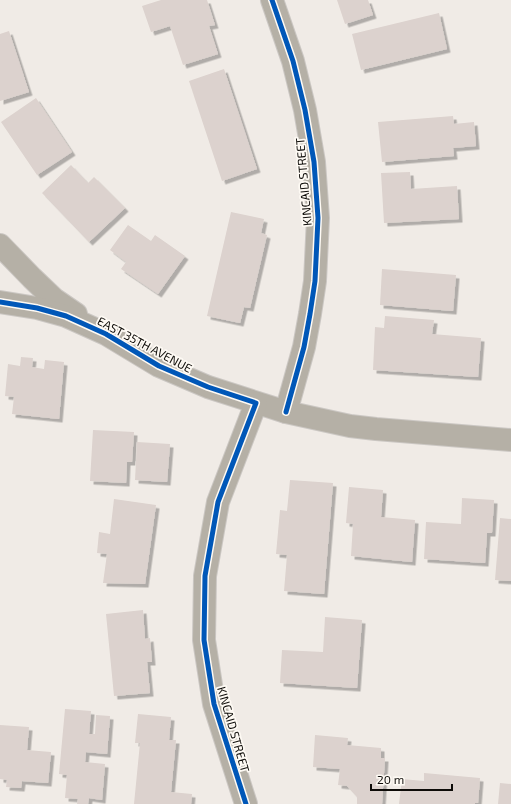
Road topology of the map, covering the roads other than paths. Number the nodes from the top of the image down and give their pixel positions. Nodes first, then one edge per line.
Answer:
1 (272, 0) edge
2 (0, 245) edge
3 (0, 302) edge
4 (106, 334) junction
5 (256, 403) junction
6 (286, 412) junction
7 (511, 440) edge
8 (246, 804) edge

1 - 6 street, KINCAID STREET
2 - 4 street
3 - 4 street, EAST 35TH AVENUE
4 - 5 street, EAST 35TH AVENUE
5 - 6 street, EAST 35TH AVENUE
5 - 8 street, KINCAID STREET
6 - 7 street, EAST 35TH AVENUE

